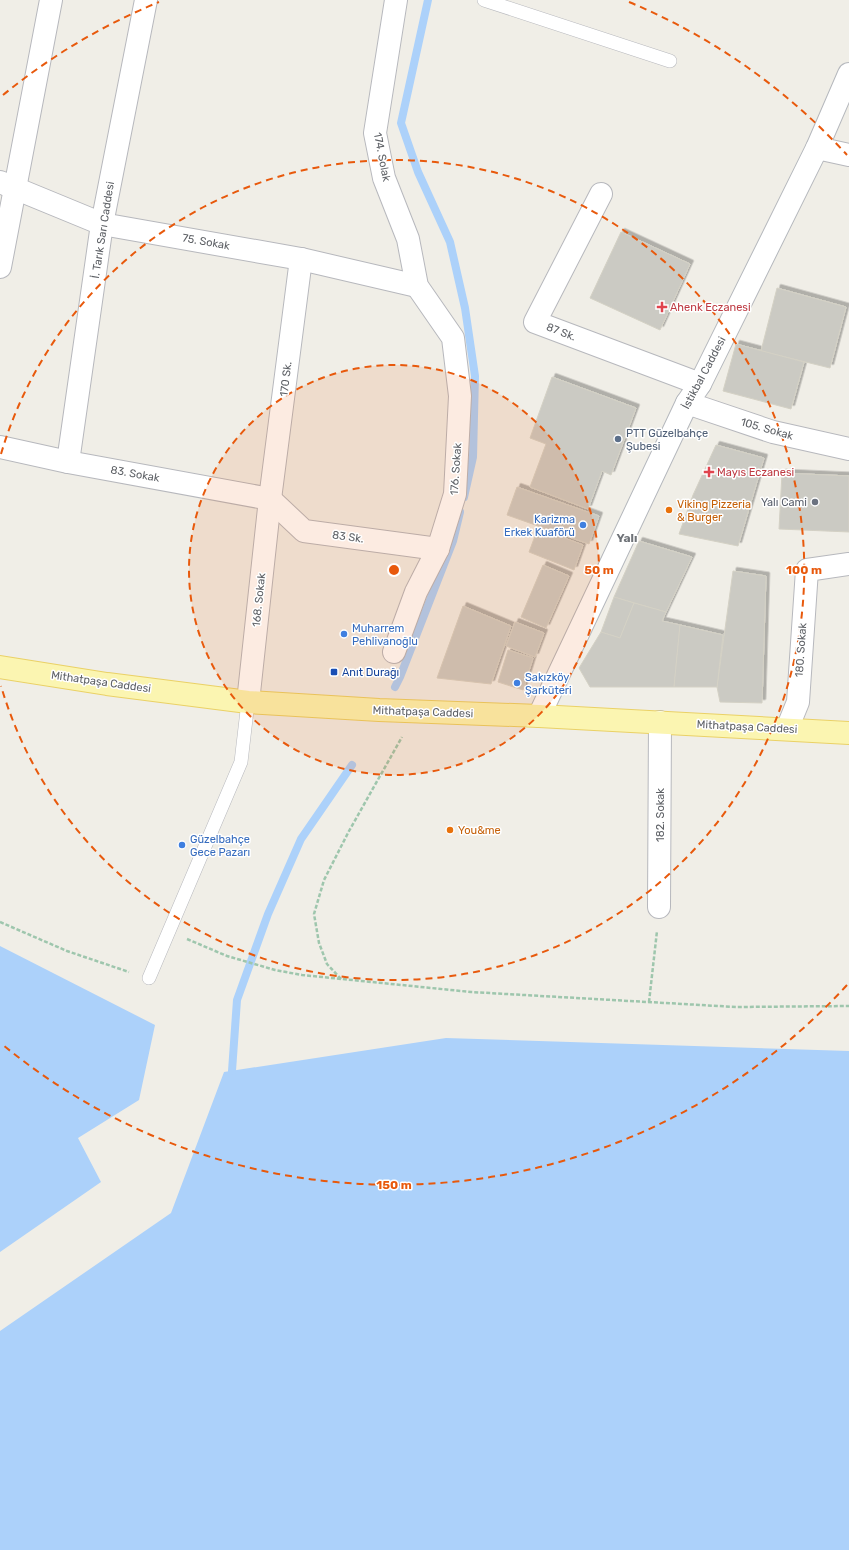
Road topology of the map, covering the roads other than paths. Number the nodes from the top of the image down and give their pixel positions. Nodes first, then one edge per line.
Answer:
1 (51, 0) edge
2 (146, 0) edge
3 (396, 0) edge
4 (484, 0) edge
5 (670, 61) dead end
6 (849, 74) edge
7 (817, 148) junction
8 (849, 155) edge
9 (7, 185) edge
10 (601, 194) dead end
11 (102, 224) junction
12 (301, 259) junction
13 (0, 267) edge
14 (417, 286) junction
15 (700, 384) junction
16 (687, 403) junction
17 (0, 447) edge
18 (849, 450) edge
19 (68, 462) junction
20 (270, 499) junction
21 (438, 549) junction
22 (849, 564) edge
23 (394, 652) dead end
24 (0, 667) edge
25 (248, 702) junction
26 (539, 716) junction
27 (660, 722) junction
28 (787, 729) junction
29 (849, 733) edge
30 (659, 907) road end
31 (149, 978) road end

1 - 9 street
2 - 11 street, İ. Tarık Sarı Caddesi
3 - 14 street, 174. Solak
4 - 5 lane
6 - 7 street, İstikbal Caddesi
7 - 8 street
7 - 15 street, İstikbal Caddesi
9 - 11 street, 75. Sokak
9 - 13 street
10 - 15 street, 87 Sk.
11 - 12 street, 75. Sokak
11 - 19 street, İ. Tarık Sarı Caddesi
12 - 14 street, 75. Sokak
12 - 20 street, 170 Sk.
14 - 21 street, 176. Sokak
15 - 16 street, İstikbal Caddesi
16 - 18 street, 105. Sokak
16 - 26 street, İstikbal Caddesi
17 - 19 street, 83. Sokak
19 - 20 street, 83. Sokak
20 - 21 street, 83 Sk.
20 - 25 street, 168. Sokak
21 - 23 street, 176. Sokak
22 - 28 street, 180. Sokak
24 - 25 main road, Mithatpaşa Caddesi
25 - 26 main road, Mithatpaşa Caddesi
25 - 31 lane
26 - 27 main road, Mithatpaşa Caddesi
27 - 28 main road, Mithatpaşa Caddesi
27 - 30 street, 182. Sokak
28 - 29 main road, Mithatpaşa Caddesi

